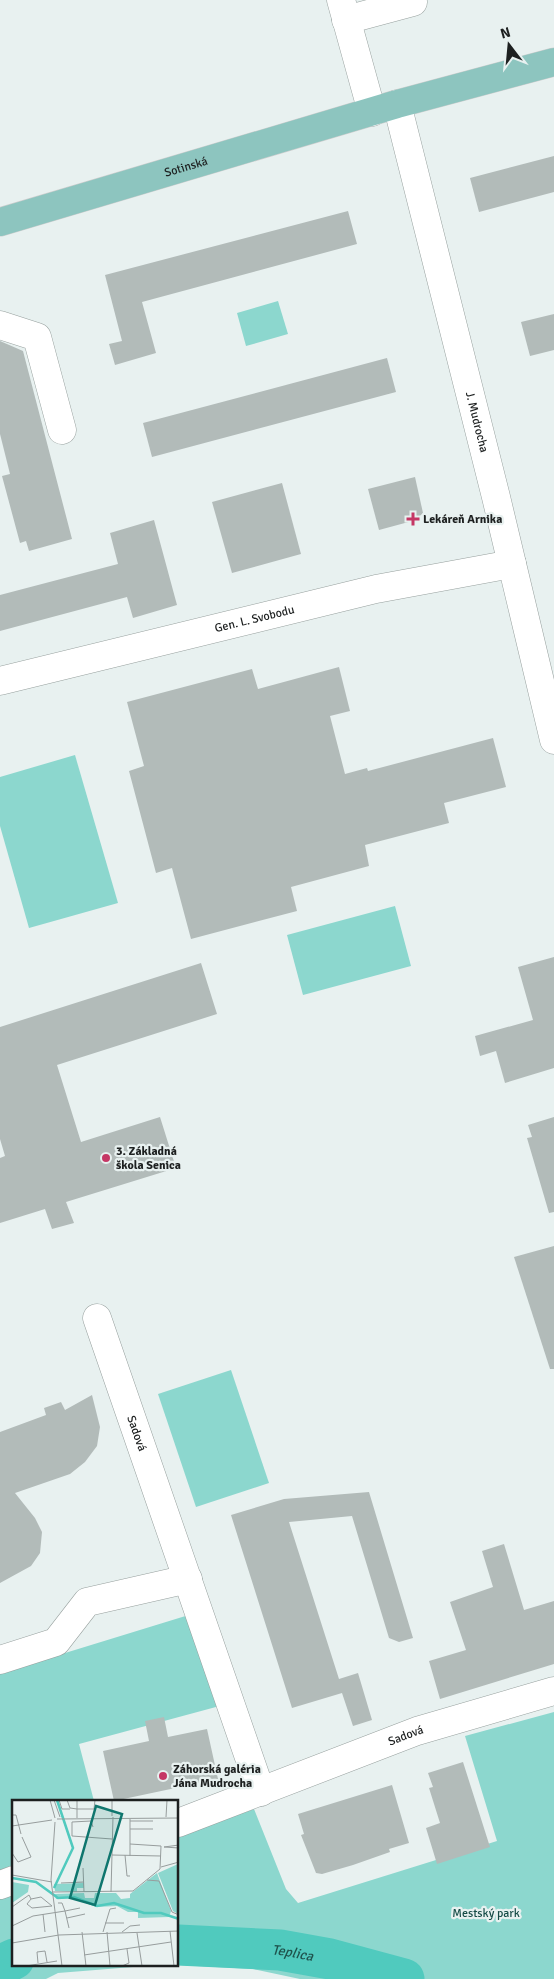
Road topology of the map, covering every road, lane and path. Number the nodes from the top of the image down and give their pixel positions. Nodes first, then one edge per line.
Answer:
1 (412, 2) dead end
2 (344, 10) edge
3 (554, 62) edge
4 (385, 108) junction
5 (0, 222) edge
6 (0, 325) edge
7 (62, 430) dead end
8 (512, 564) junction
9 (0, 681) edge
10 (554, 740) edge
11 (97, 1318) dead end
12 (188, 1579) junction
13 (0, 1660) edge
14 (554, 1691) edge
15 (261, 1792) junction
16 (179, 1823) edge
17 (12, 1881) edge
18 (0, 1885) edge

1 - 2 street
2 - 4 street
3 - 4 main road, Sotinská
4 - 5 main road, Sotinská
4 - 8 street, J. Mudrocha
6 - 7 street
8 - 9 street, Gen. L. Svobodu
8 - 10 street, J. Mudrocha
11 - 12 street, Sadová
12 - 13 street
12 - 15 street, Sadová
14 - 15 street, Sadová
15 - 16 street, Sadová
17 - 18 street

